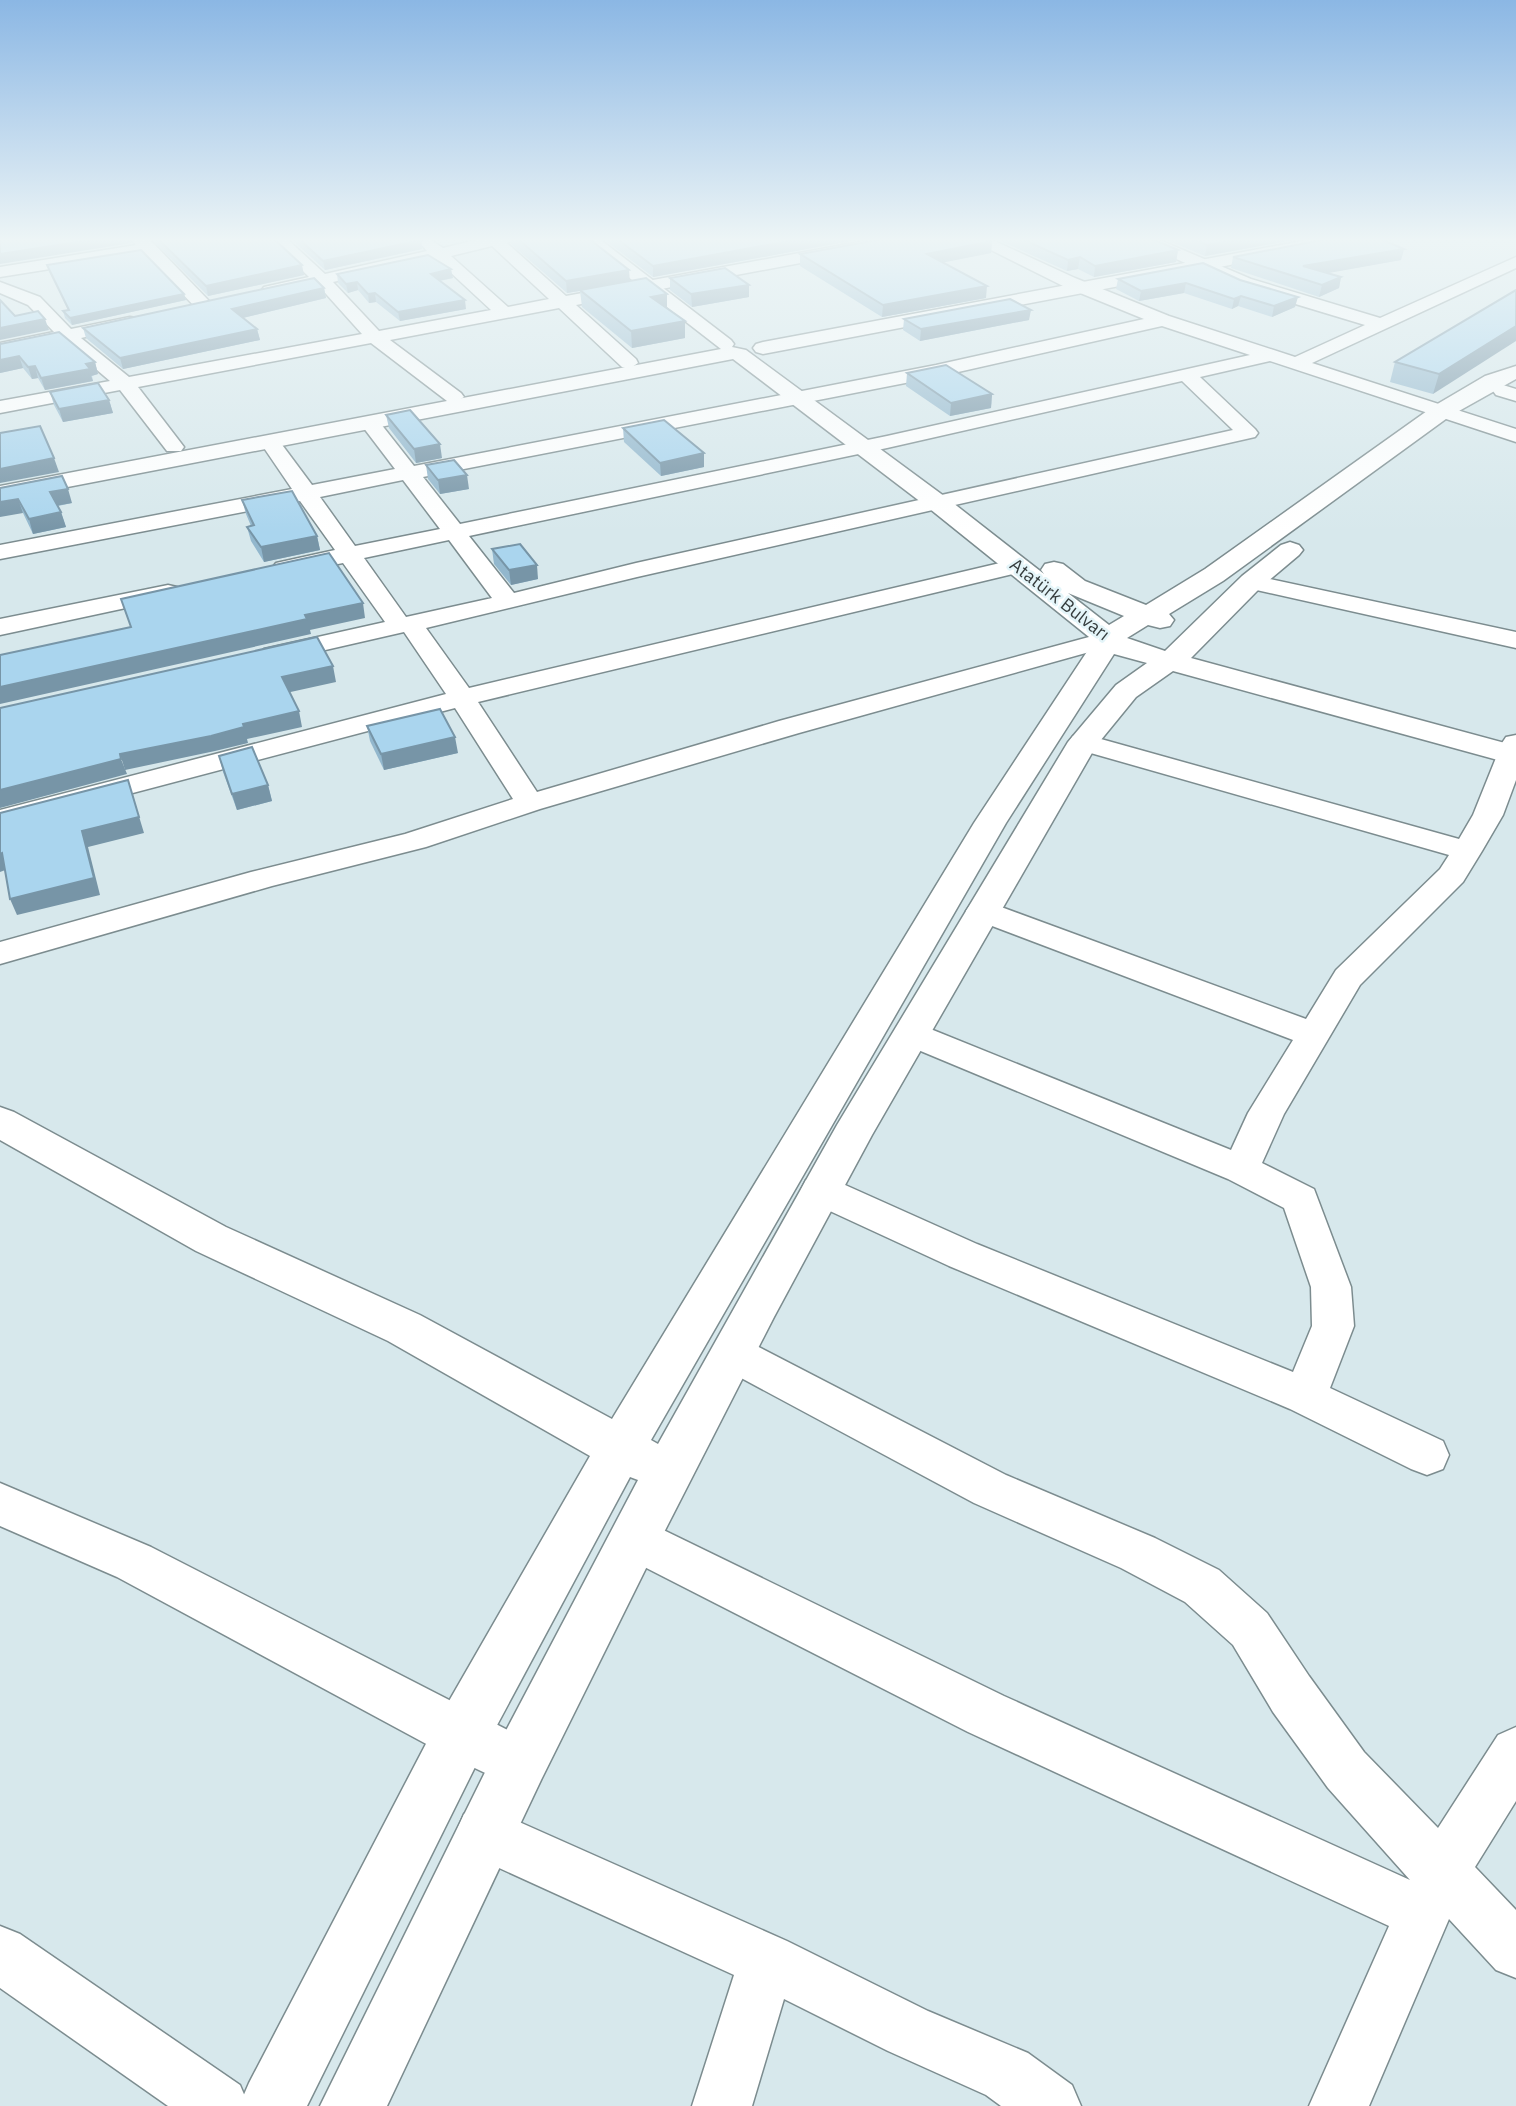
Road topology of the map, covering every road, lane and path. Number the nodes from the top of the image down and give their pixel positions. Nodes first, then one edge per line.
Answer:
1 (67, 336) edge
2 (68, 336) edge
3 (385, 336) edge
4 (599, 336) edge
5 (729, 336) edge
6 (795, 336) edge
7 (1091, 336) edge
8 (1215, 336) edge
9 (1354, 336) edge
10 (376, 338) junction
11 (742, 346) junction
12 (0, 349) edge
13 (1274, 355) junction
14 (629, 363) junction
15 (1297, 363) junction
16 (1186, 375) junction
17 (125, 384) junction
18 (1513, 385) edge
19 (809, 394) junction
20 (454, 397) junction
21 (0, 407) edge
22 (1450, 415) junction
23 (370, 423) junction
24 (1516, 436) edge
25 (270, 442) junction
26 (875, 445) junction
27 (174, 447) junction
28 (410, 472) junction
29 (0, 479) edge
30 (306, 492) junction
31 (0, 493) edge
32 (950, 502) junction
33 (454, 533) junction
34 (0, 552) edge
35 (350, 554) junction
36 (1017, 566) junction
37 (269, 571) edge
38 (1251, 582) junction
39 (188, 588) edge
40 (508, 602) junction
41 (1146, 613) junction
42 (406, 625) junction
43 (0, 627) edge
44 (1109, 639) junction
45 (1516, 639) edge
46 (1180, 650) junction
47 (246, 660) edge
48 (462, 698) junction
49 (1083, 742) junction
50 (1515, 748) edge
51 (530, 803) junction
52 (0, 819) edge
53 (1467, 851) junction
54 (982, 911) junction
55 (0, 953) edge
56 (911, 1034) junction
57 (1314, 1035) junction
58 (0, 1122) edge
59 (1241, 1169) junction
60 (820, 1190) junction
61 (732, 1353) junction
62 (1305, 1396) junction
63 (620, 1449) junction
64 (1427, 1455) dead end
65 (668, 1474) junction
66 (0, 1504) edge
67 (633, 1538) junction
68 (461, 1735) junction
69 (1516, 1753) edge
70 (519, 1763) junction
71 (483, 1833) junction
72 (1432, 1894) junction
73 (1516, 1950) edge
74 (0, 1954) edge
75 (767, 1961) junction
76 (219, 2106) edge
77 (272, 2106) edge
78 (353, 2106) edge
79 (722, 2106) edge
80 (1051, 2106) edge
81 (1339, 2106) edge

1 - 12 street
2 - 17 street
3 - 10 street
4 - 14 street
5 - 11 main road, Atatürk Bulvarı
6 - 11 main road
7 - 19 street
8 - 13 street
9 - 15 street
10 - 17 street
10 - 20 street
11 - 14 main road
11 - 19 main road, Atatürk Bulvarı
11 - 23 main road
13 - 15 street
13 - 16 street
14 - 20 main road
15 - 22 street
16 - 26 street
16 - 32 street
17 - 21 street
17 - 27 street
18 - 22 main road
19 - 26 main road, Atatürk Bulvarı
19 - 28 street
20 - 27 main road
22 - 24 street
22 - 38 main road
22 - 41 main road
23 - 25 main road
23 - 28 street
25 - 30 street
25 - 31 main road
26 - 32 main road, Atatürk Bulvarı
26 - 33 street
27 - 29 main road
28 - 30 street
28 - 33 street
30 - 34 street
30 - 35 street
32 - 36 main road, Atatürk Bulvarı
32 - 40 street
32 - 41 main road, Atatürk Bulvarı
33 - 35 street
33 - 40 street
35 - 37 street
35 - 42 street
36 - 44 main road, Atatürk Bulvarı
36 - 48 street
38 - 45 street
38 - 46 main road
39 - 43 street
40 - 42 street
41 - 44 main road
41 - 46 main road, Atatürk Bulvarı
42 - 47 street
42 - 48 street
44 - 46 main road, Atatürk Bulvarı
44 - 51 street
44 - 63 main road
46 - 49 main road
46 - 50 main road, Atatürk Bulvarı
48 - 51 street
48 - 52 street
49 - 53 street
49 - 54 main road
50 - 53 street
51 - 55 street
53 - 57 street
54 - 56 main road
54 - 57 street
56 - 59 street
56 - 60 main road
57 - 59 street
58 - 63 main road
59 - 62 street
60 - 61 main road
60 - 62 street
61 - 65 main road
61 - 72 street
62 - 64 street
63 - 65 main road
63 - 68 main road
65 - 67 main road
66 - 68 street
67 - 70 main road
67 - 72 street
68 - 70 street
68 - 77 main road
69 - 72 street
70 - 71 main road
71 - 75 street
71 - 78 main road
72 - 73 street
72 - 81 street
74 - 76 street
75 - 79 street
75 - 80 street

